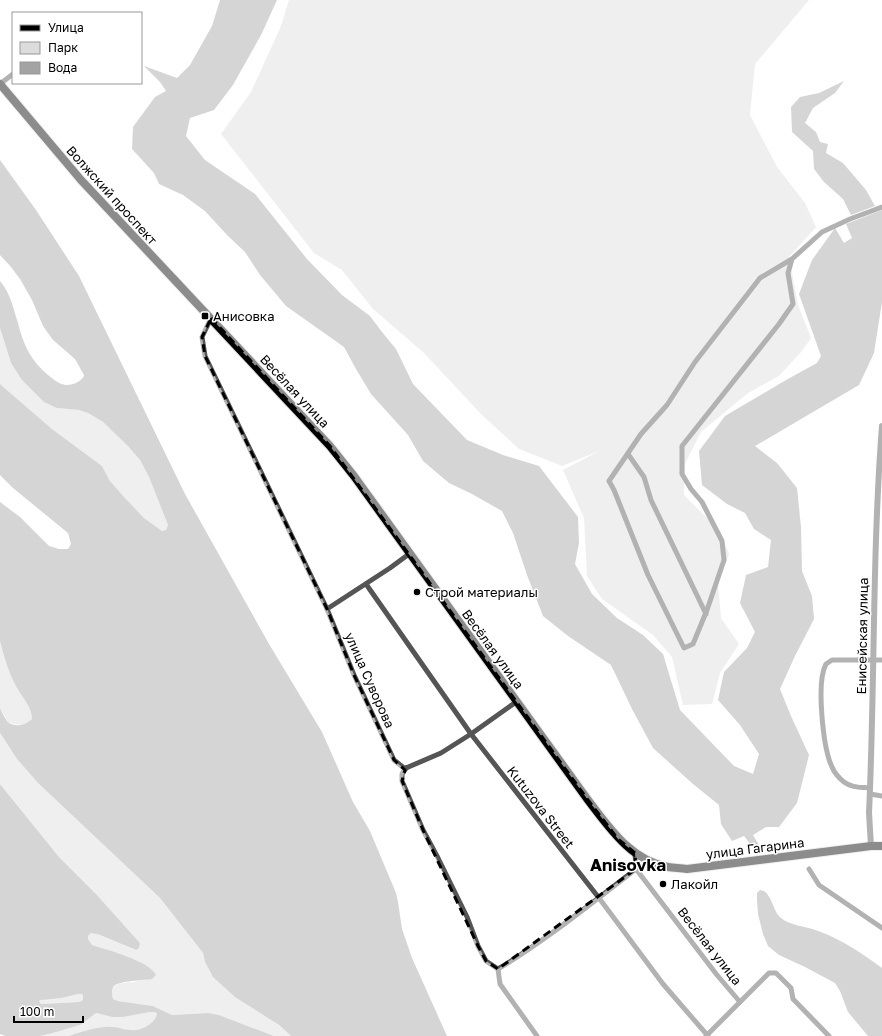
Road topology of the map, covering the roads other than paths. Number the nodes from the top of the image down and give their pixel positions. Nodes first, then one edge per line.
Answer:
1 (12, 75) edge
2 (0, 84) edge
3 (882, 207) edge
4 (792, 259) junction
5 (211, 318) junction
6 (882, 426) edge
7 (628, 454) junction
8 (875, 545) junction
9 (882, 546) edge
10 (409, 554) junction
11 (366, 584) junction
12 (327, 609) junction
13 (706, 614) junction
14 (872, 660) junction
15 (882, 660) edge
16 (516, 702) junction
17 (471, 734) junction
18 (406, 768) junction
19 (870, 791) junction
20 (882, 796) edge
21 (871, 846) junction
22 (882, 846) edge
23 (635, 853) junction
24 (636, 869) junction
25 (809, 869) dead end
26 (599, 898) junction
27 (882, 928) edge
28 (498, 969) junction
29 (740, 1002) junction
30 (537, 1036) edge
31 (707, 1036) edge
32 (830, 1036) edge

1 - 2 street
2 - 5 main road, Волжский проспект
3 - 4 street
4 - 7 street
4 - 13 street
5 - 10 main road, Весёлая улица
5 - 12 street, улица Суворова
6 - 8 street, Енисейская улица
7 - 13 street
7 - 13 street
8 - 9 street
8 - 14 street, Енисейская улица
10 - 11 street
10 - 16 main road, Весёлая улица
11 - 12 street
11 - 17 street, Kutuzova Street
12 - 18 street, улица Суворова
14 - 15 street
14 - 19 street, Енисейская улица
14 - 19 street
16 - 17 street
16 - 23 main road, Весёлая улица
17 - 18 street
17 - 26 street, Kutuzova Street
18 - 28 street
19 - 20 street
19 - 21 street, Енисейская улица
21 - 22 main road, улица Гагарина
21 - 23 main road, улица Гагарина
23 - 24 street
24 - 26 street
24 - 29 street, Весёлая улица
25 - 27 street
26 - 28 street
26 - 31 street, Kutuzova Street
28 - 30 street
29 - 31 street
29 - 32 street

